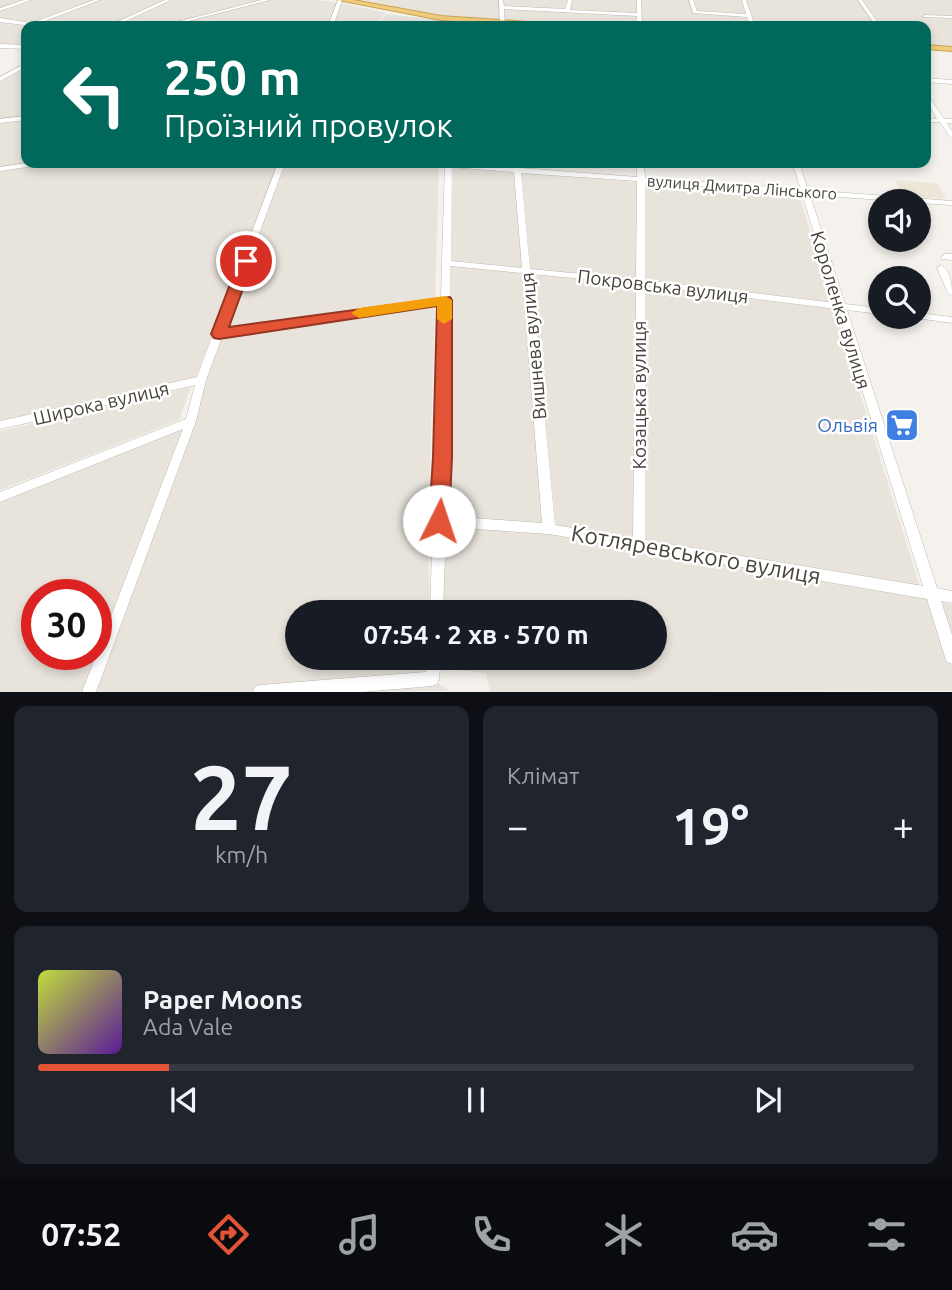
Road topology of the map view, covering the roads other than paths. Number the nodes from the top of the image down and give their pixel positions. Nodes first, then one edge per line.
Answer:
1 (29, 0) edge
2 (98, 0) edge
3 (169, 0) edge
4 (268, 0) edge
5 (340, 0) edge
6 (501, 0) edge
7 (570, 0) edge
8 (639, 0) edge
9 (691, 0) edge
10 (744, 0) edge
11 (860, 0) edge
12 (501, 7) junction
13 (0, 10) edge
14 (567, 11) junction
15 (638, 15) junction
16 (748, 16) junction
17 (925, 16) dead end
18 (952, 17) edge
19 (0, 20) edge
20 (42, 21) edge
21 (122, 21) edge
22 (184, 21) edge
23 (332, 21) edge
24 (467, 21) edge
25 (502, 21) edge
26 (639, 21) edge
27 (750, 21) edge
28 (875, 21) edge
29 (21, 23) edge
30 (0, 46) edge
31 (21, 47) edge
32 (931, 47) edge
33 (952, 49) edge
34 (21, 68) edge
35 (0, 79) edge
36 (931, 80) edge
37 (952, 82) edge
38 (931, 104) edge
39 (21, 119) edge
40 (931, 120) edge
41 (0, 121) edge
42 (942, 121) junction
43 (952, 121) edge
44 (952, 136) edge
45 (21, 166) edge
46 (279, 168) edge
47 (447, 168) edge
48 (517, 168) edge
49 (535, 168) edge
50 (641, 168) edge
51 (798, 168) edge
52 (0, 169) edge
53 (642, 180) junction
54 (805, 192) junction
55 (952, 203) edge
56 (445, 263) junction
57 (941, 268) dead end
58 (526, 271) junction
59 (639, 282) junction
60 (952, 293) edge
61 (445, 300) junction
62 (840, 307) junction
63 (868, 310) edge
64 (931, 317) edge
65 (952, 320) edge
66 (219, 334) junction
67 (201, 380) junction
68 (191, 421) junction
69 (0, 425) edge
70 (0, 497) edge
71 (439, 521) junction
72 (549, 529) junction
73 (639, 543) junction
74 (932, 594) junction
75 (952, 597) edge
76 (436, 600) edge
77 (952, 657) edge
78 (432, 670) edge
79 (89, 691) edge
80 (260, 691) edge

1 - 13 street
2 - 20 street
3 - 21 street
4 - 22 street
5 - 23 street
5 - 24 highway
6 - 12 street
7 - 14 street
8 - 15 street
9 - 16 street
10 - 16 street
11 - 28 street
12 - 14 street
12 - 25 street
14 - 15 street
15 - 26 street
16 - 27 street
17 - 18 street
19 - 29 street
30 - 31 street
32 - 33 highway
34 - 35 street
36 - 37 street
38 - 42 street
39 - 41 street
40 - 42 street
42 - 43 street
42 - 44 street
45 - 52 street
46 - 66 street
47 - 56 street
48 - 58 street, Вишнева вулиця
49 - 53 street, вулиця Дмитра Лінського
50 - 53 street, Козацька вулиця
51 - 54 street, Короленка вулиця
53 - 54 street, вулиця Дмитра Лінського
53 - 59 street, Козацька вулиця
54 - 55 street, вулиця Дмитра Лінського
54 - 62 street, Короленка вулиця
56 - 58 street, Покровська вулиця
56 - 61 street
57 - 60 street
58 - 59 street, Покровська вулиця
58 - 72 street, Вишнева вулиця
59 - 62 street, Покровська вулиця
59 - 73 street, Козацька вулиця
61 - 66 street
61 - 71 street
62 - 63 street, Покровська вулиця
62 - 74 street, Короленка вулиця
64 - 65 street
66 - 67 street
67 - 68 street
67 - 69 street, Широка вулиця
68 - 70 street
68 - 79 street
71 - 72 street, Котляревського вулиця
71 - 76 street
72 - 73 street, Котляревського вулиця
73 - 74 street, Котляревського вулиця
74 - 75 street, Котляревського вулиця
74 - 77 street, Короленка вулиця
78 - 80 street

